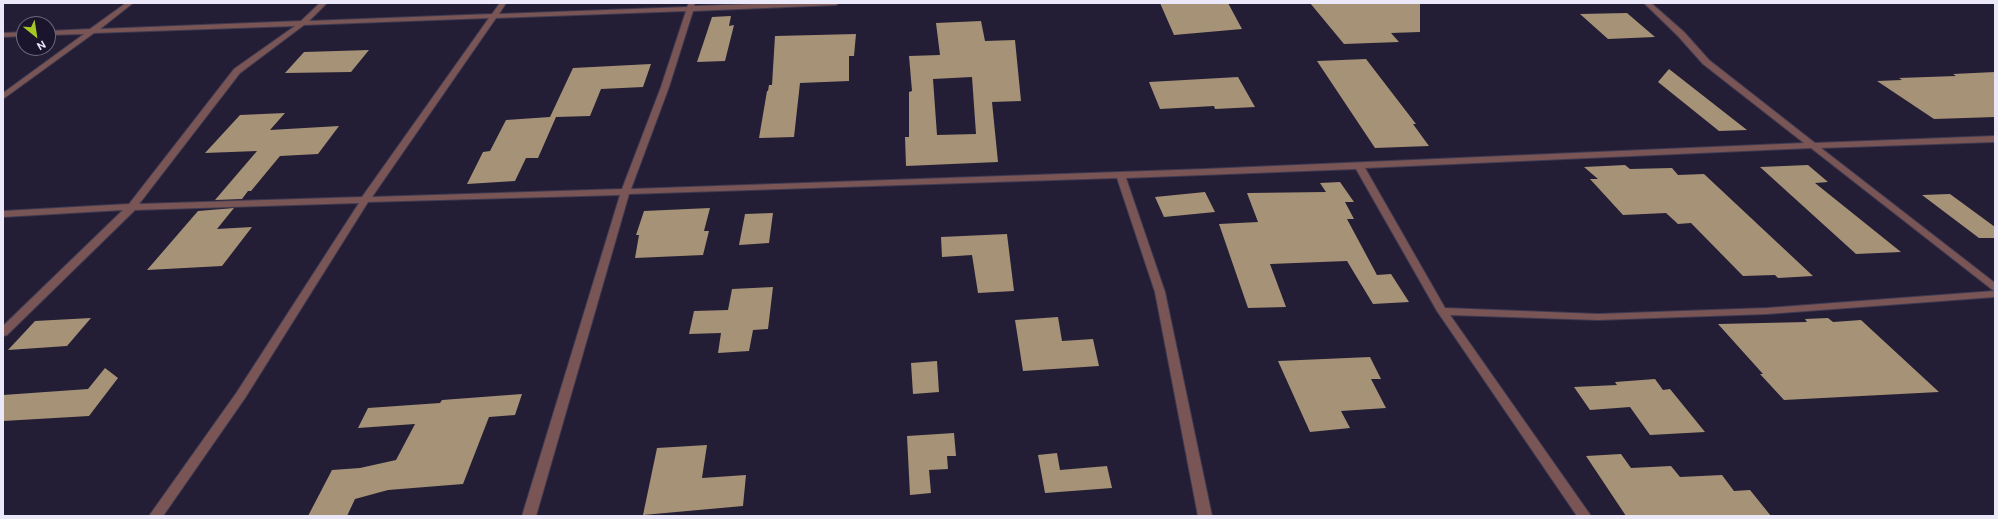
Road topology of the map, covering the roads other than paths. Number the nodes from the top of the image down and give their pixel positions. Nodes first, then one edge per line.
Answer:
1 (130, 3) edge
2 (324, 3) edge
3 (503, 3) edge
4 (836, 3) edge
5 (1646, 3) edge
6 (691, 6) edge
7 (494, 16) junction
8 (303, 23) junction
9 (93, 30) junction
10 (56, 32) edge
11 (16, 34) edge
12 (3, 35) edge
13 (3, 97) edge
14 (1995, 139) edge
15 (1812, 144) junction
16 (1359, 166) junction
17 (1121, 175) junction
18 (624, 192) junction
19 (365, 200) junction
20 (132, 208) junction
21 (3, 214) edge
22 (1995, 288) edge
23 (1995, 294) edge
24 (1442, 310) junction
25 (3, 332) edge
26 (156, 516) edge
27 (529, 516) edge
28 (1205, 516) edge
29 (1584, 516) edge

1 - 9 street
2 - 8 street
3 - 7 street
4 - 6 street
5 - 15 street
6 - 7 street
6 - 18 street
7 - 8 street
7 - 19 street
8 - 9 street
8 - 20 street
9 - 10 street
9 - 13 street
11 - 12 street
14 - 15 street
15 - 16 street
15 - 22 street
16 - 17 street
16 - 24 street
17 - 18 street
17 - 28 street
18 - 19 street
18 - 27 street
19 - 20 street
19 - 26 street
20 - 21 street
20 - 25 street
23 - 24 street
24 - 29 street

